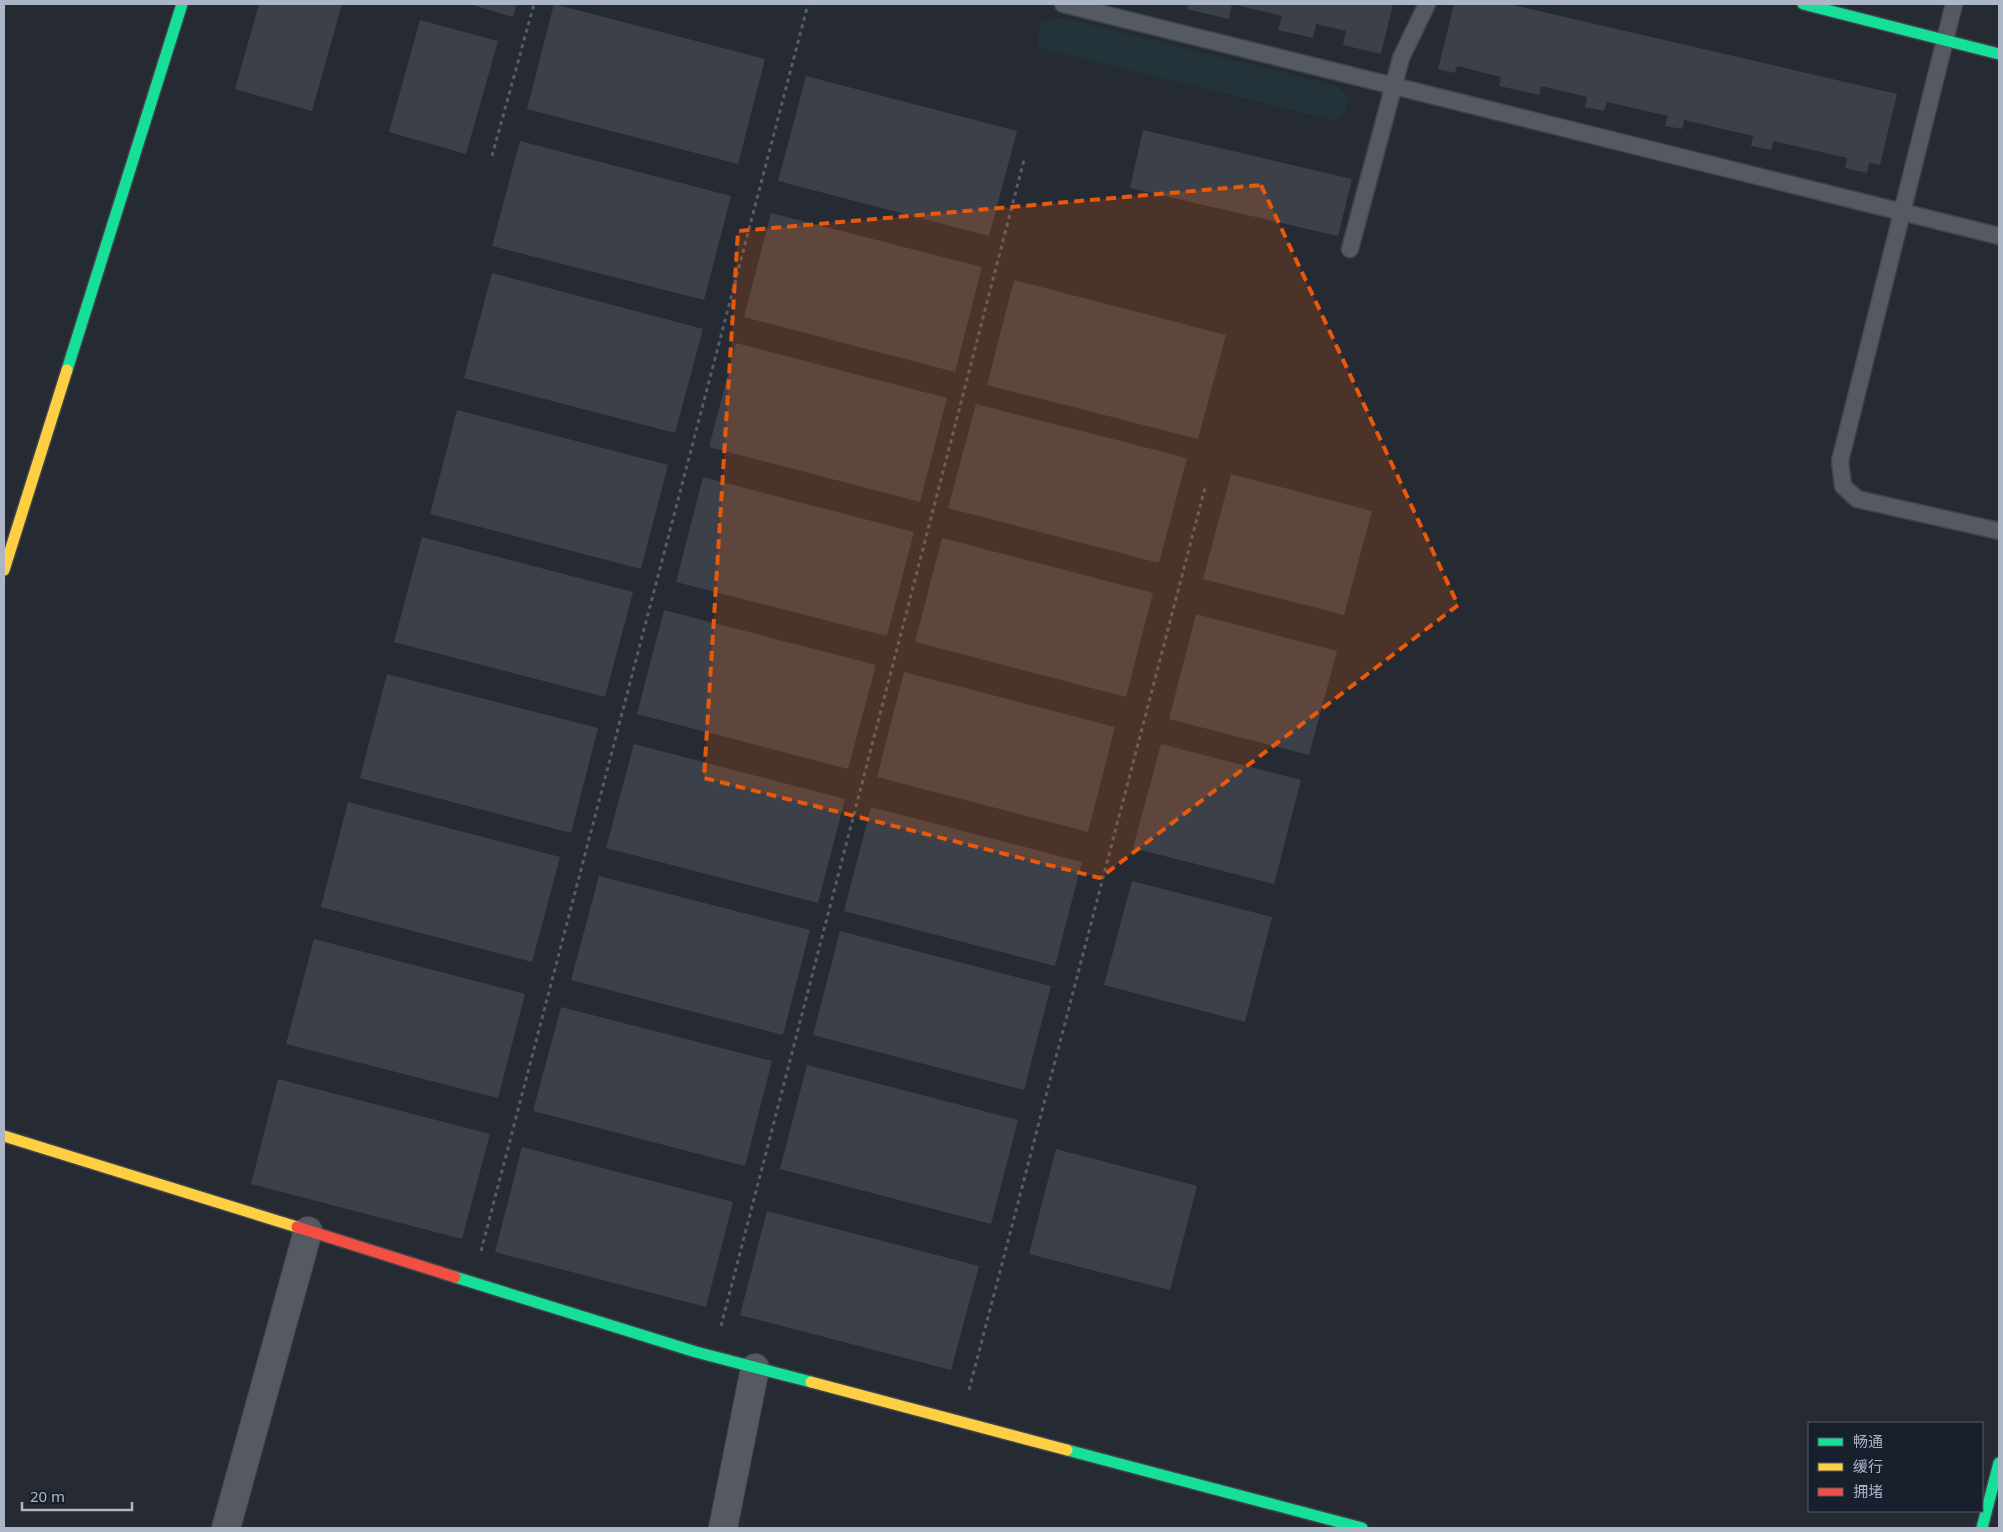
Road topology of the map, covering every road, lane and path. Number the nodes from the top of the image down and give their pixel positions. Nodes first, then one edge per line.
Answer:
1 (182, 4) edge
2 (534, 4) edge
3 (808, 4) edge
4 (1063, 4) edge
5 (1426, 4) edge
6 (1803, 4) edge
7 (1954, 4) edge
8 (1944, 40) junction
9 (1999, 54) edge
10 (1394, 86) junction
11 (492, 156) dead end
12 (1024, 160) dead end
13 (1900, 211) junction
14 (1999, 236) edge
15 (1350, 249) dead end
16 (1206, 484) dead end
17 (1999, 531) edge
18 (4, 570) edge
19 (4, 1136) edge
20 (308, 1231) junction
21 (473, 1282) junction
22 (713, 1356) junction
23 (756, 1368) junction
24 (961, 1422) junction
25 (1999, 1463) edge
26 (226, 1528) edge
27 (723, 1528) edge
28 (1362, 1528) edge
29 (1982, 1528) edge

1 - 18 street
2 - 11 path
3 - 21 path
4 - 10 lane
5 - 10 lane
6 - 8 street
7 - 8 lane
8 - 9 street
8 - 13 lane
10 - 13 lane
10 - 15 lane
12 - 22 path
13 - 14 lane
13 - 17 lane
16 - 24 path
19 - 20 street
20 - 21 street
20 - 26 street
21 - 22 street
22 - 23 street
23 - 24 street
23 - 27 street
24 - 28 street
25 - 29 street

